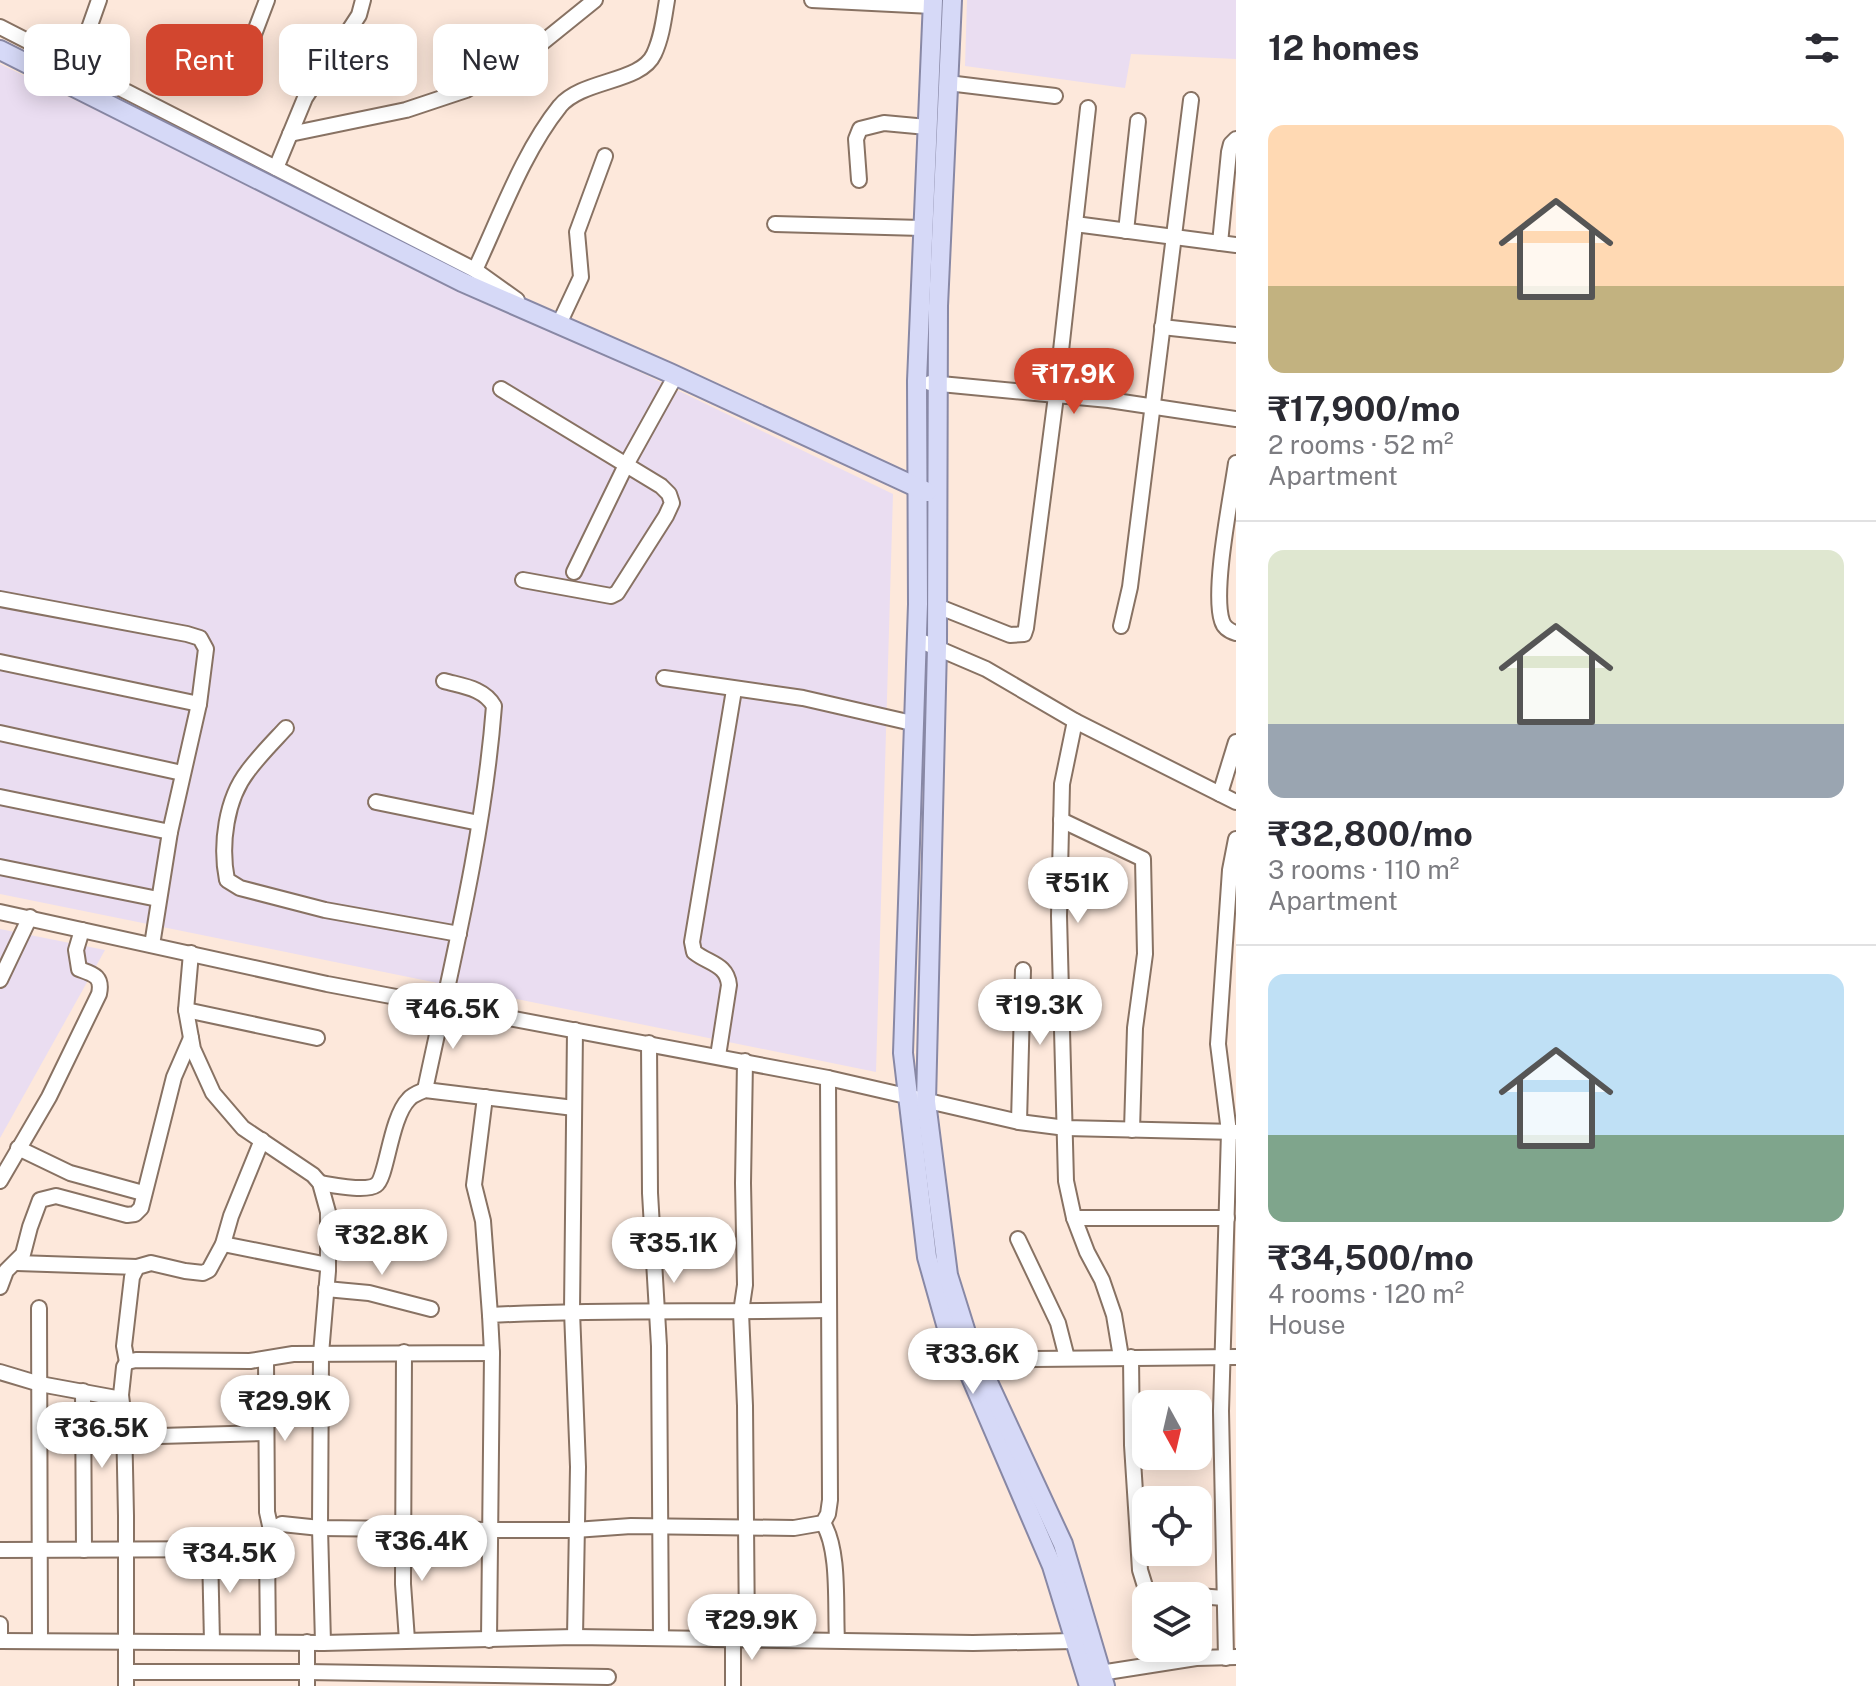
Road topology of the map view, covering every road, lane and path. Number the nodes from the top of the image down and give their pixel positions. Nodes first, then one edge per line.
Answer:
1 (99, 0) edge
2 (267, 0) edge
3 (363, 0) edge
4 (595, 0) edge
5 (667, 0) edge
6 (812, 0) edge
7 (952, 0) edge
8 (932, 3) edge
9 (91, 24) edge
10 (258, 24) edge
11 (0, 27) edge
12 (24, 39) edge
13 (0, 50) edge
14 (948, 83) junction
15 (130, 93) edge
16 (1055, 96) dead end
17 (1191, 100) dead end
18 (1088, 108) dead end
19 (1138, 121) dead end
20 (927, 127) junction
21 (290, 134) junction
22 (1236, 139) edge
23 (605, 156) dead end
24 (276, 168) junction
25 (859, 180) dead end
26 (775, 224) dead end
27 (1075, 224) junction
28 (922, 228) junction
29 (1126, 231) junction
30 (1173, 237) junction
31 (1220, 243) junction
32 (1236, 245) edge
33 (468, 276) junction
34 (559, 324) junction
35 (1162, 327) junction
36 (1236, 335) edge
37 (676, 375) junction
38 (927, 382) junction
39 (501, 389) dead end
40 (1056, 396) junction
41 (1151, 406) junction
42 (1236, 419) edge
43 (1236, 463) edge
44 (626, 465) junction
45 (918, 487) junction
46 (937, 496) junction
47 (574, 572) dead end
48 (523, 580) dead end
49 (0, 599) edge
50 (937, 606) junction
51 (1121, 626) dead end
52 (1236, 633) edge
53 (916, 639) junction
54 (937, 647) junction
55 (0, 662) edge
56 (664, 678) dead end
57 (444, 681) dead end
58 (734, 690) junction
59 (199, 704) junction
60 (1075, 721) junction
61 (912, 723) junction
62 (286, 728) dead end
63 (0, 733) edge
64 (1236, 742) edge
65 (182, 773) junction
66 (1220, 794) junction
67 (0, 797) edge
68 (376, 802) dead end
69 (1236, 802) edge
70 (1061, 820) junction
71 (479, 823) junction
72 (170, 832) junction
73 (1236, 839) edge
74 (0, 867) edge
75 (158, 899) junction
76 (0, 912) edge
77 (30, 917) junction
78 (82, 930) junction
79 (459, 934) junction
80 (152, 945) junction
81 (191, 953) junction
82 (1023, 970) dead end
83 (0, 980) edge
84 (443, 1005) junction
85 (186, 1010) junction
86 (575, 1030) junction
87 (191, 1038) junction
88 (317, 1038) dead end
89 (649, 1043) junction
90 (718, 1056) junction
91 (745, 1061) junction
92 (828, 1078) junction
93 (425, 1090) junction
94 (485, 1097) junction
95 (918, 1100) junction
96 (574, 1108) junction
97 (1019, 1122) junction
98 (1066, 1128) junction
99 (1132, 1130) junction
100 (1233, 1132) edge
101 (262, 1140) junction
102 (18, 1148) junction
103 (0, 1181) edge
104 (320, 1183) junction
105 (143, 1193) junction
106 (1074, 1218) junction
107 (1227, 1218) junction
108 (1018, 1239) dead end
109 (223, 1244) junction
110 (17, 1263) junction
111 (328, 1265) junction
112 (137, 1267) junction
113 (0, 1287) edge
114 (326, 1289) junction
115 (39, 1308) dead end
116 (431, 1309) dead end
117 (656, 1310) junction
118 (829, 1310) junction
119 (572, 1311) junction
120 (741, 1312) junction
121 (490, 1315) junction
122 (404, 1352) junction
123 (492, 1353) junction
124 (321, 1354) junction
125 (1126, 1357) junction
126 (1230, 1357) edge
127 (1067, 1358) junction
128 (266, 1359) junction
129 (127, 1362) junction
130 (0, 1372) edge
131 (977, 1374) junction
132 (40, 1384) junction
133 (83, 1391) junction
134 (121, 1395) junction
135 (266, 1433) junction
136 (125, 1437) junction
137 (823, 1523) junction
138 (403, 1527) junction
139 (662, 1527) junction
140 (744, 1527) junction
141 (320, 1528) junction
142 (271, 1530) junction
143 (491, 1530) junction
144 (575, 1530) junction
145 (267, 1549) junction
146 (0, 1550) edge
147 (84, 1550) junction
148 (126, 1550) junction
149 (42, 1551) junction
150 (210, 1551) junction
151 (1144, 1582) edge
152 (1228, 1601) edge
153 (0, 1624) edge
154 (575, 1637) junction
155 (661, 1638) junction
156 (740, 1639) junction
157 (407, 1640) junction
158 (489, 1640) junction
159 (837, 1640) junction
160 (0, 1641) edge
161 (40, 1641) junction
162 (268, 1641) junction
163 (1074, 1641) junction
164 (126, 1642) junction
165 (212, 1642) junction
166 (307, 1642) junction
167 (323, 1643) junction
168 (1231, 1658) edge
169 (608, 1677) dead end
170 (126, 1679) edge
171 (307, 1679) edge
172 (1095, 1680) edge
173 (733, 1686) edge

1 - 9 street
2 - 10 street
3 - 21 street
4 - 21 street
5 - 33 street
6 - 8 street
7 - 14 main road
8 - 20 main road
11 - 12 street
13 - 33 main road
14 - 16 street
14 - 38 main road
15 - 24 street
17 - 30 street
18 - 27 street
19 - 29 street
20 - 25 street
20 - 28 main road
21 - 24 street
22 - 31 street
23 - 34 street
24 - 33 street
26 - 28 street
27 - 29 street
27 - 40 street
28 - 38 main road
29 - 30 street
30 - 31 street
30 - 35 street
31 - 32 street
33 - 34 main road
34 - 37 main road
35 - 36 street
35 - 41 street
37 - 44 street
37 - 45 main road
38 - 40 street
38 - 45 main road
38 - 46 main road
39 - 44 street
40 - 41 street
40 - 50 street
41 - 42 street
41 - 51 street
43 - 52 street
44 - 47 street
44 - 48 street
45 - 46 main road
45 - 53 main road
46 - 50 main road
49 - 59 street
50 - 54 main road
53 - 54 street
53 - 61 main road
54 - 60 street
54 - 95 main road
55 - 59 street
56 - 58 street
57 - 71 street
58 - 61 street
58 - 90 street
59 - 65 street
60 - 66 street
60 - 70 street
61 - 95 main road
62 - 79 street
63 - 65 street
64 - 66 street
65 - 72 street
66 - 69 street
67 - 72 street
68 - 71 street
70 - 98 street
70 - 99 street
71 - 79 street
72 - 75 street
73 - 100 street
74 - 75 street
75 - 80 street
76 - 77 street
77 - 78 street
77 - 83 street
78 - 80 street
78 - 102 street
79 - 84 street
80 - 81 street
81 - 84 street
81 - 85 street
82 - 97 street
84 - 86 street
84 - 93 street
85 - 87 street
85 - 88 street
86 - 89 street
86 - 96 street
87 - 101 street
87 - 105 street
89 - 90 street
89 - 117 street
90 - 91 street
91 - 92 street
91 - 120 street
92 - 95 street
92 - 118 street
93 - 94 street
93 - 104 street
94 - 96 street
94 - 121 street
95 - 97 street
95 - 131 main road
96 - 119 street
97 - 98 street
98 - 99 street
98 - 106 street
99 - 100 street
100 - 107 street
101 - 104 street
101 - 109 street
102 - 103 street
102 - 105 street
104 - 111 street
105 - 110 street
106 - 107 street
106 - 125 street
107 - 126 street
108 - 127 street
109 - 111 street
109 - 112 street
110 - 112 street
110 - 113 street
111 - 114 street
112 - 129 street
114 - 116 street
114 - 124 street
115 - 132 street
117 - 119 street
117 - 120 street
117 - 139 street
118 - 120 street
118 - 137 street
119 - 121 street
119 - 144 street
120 - 140 street
121 - 123 street
122 - 123 street
122 - 124 street
122 - 138 street
123 - 143 street
124 - 128 street
124 - 141 street
125 - 126 street
125 - 127 street
125 - 151 street
126 - 152 street
127 - 131 street
128 - 129 street
128 - 135 street
129 - 134 street
130 - 132 street
131 - 163 main road
131 - 172 main road
132 - 133 street
132 - 149 street
133 - 134 street
133 - 147 street
134 - 136 street
135 - 136 street
135 - 142 street
136 - 148 street
137 - 140 street
137 - 159 street
138 - 141 street
138 - 143 street
138 - 157 street
139 - 140 street
139 - 144 street
139 - 155 street
140 - 156 street
141 - 142 street
141 - 167 street
142 - 145 street
143 - 144 street
143 - 158 street
144 - 154 street
145 - 150 street
145 - 162 street
146 - 149 street
147 - 148 street
147 - 149 street
148 - 150 street
148 - 164 street
149 - 161 street
150 - 165 street
152 - 168 street
153 - 160 street
154 - 155 street
154 - 158 street
155 - 156 street
156 - 159 street
156 - 173 street
157 - 158 street
157 - 167 street
159 - 163 street
160 - 161 street
161 - 164 street
162 - 165 street
162 - 166 street
163 - 172 main road
164 - 165 street
164 - 170 street
166 - 167 street
166 - 171 street
168 - 172 street
169 - 171 street
170 - 171 street

